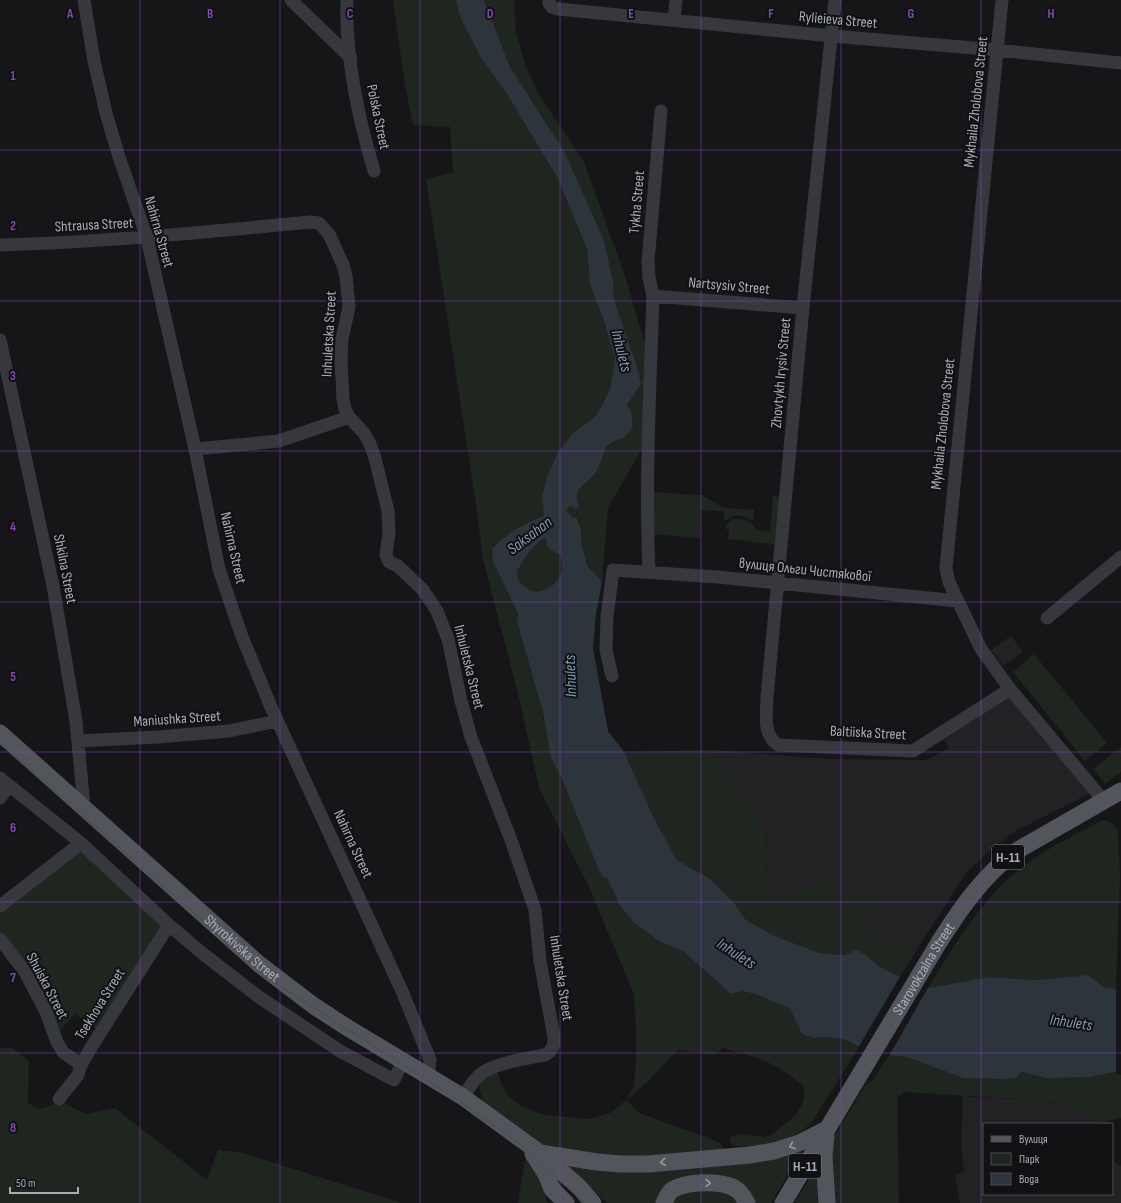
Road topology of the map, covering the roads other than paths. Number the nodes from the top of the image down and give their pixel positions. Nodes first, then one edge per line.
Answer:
1 (84, 0) edge
2 (291, 0) edge
3 (347, 0) edge
4 (676, 0) edge
5 (835, 0) edge
6 (1002, 0) edge
7 (550, 4) edge
8 (674, 20) junction
9 (832, 36) junction
10 (997, 50) junction
11 (1121, 63) edge
12 (351, 64) junction
13 (660, 111) dead end
14 (374, 171) dead end
15 (310, 222) joint
16 (147, 238) junction
17 (0, 245) edge
18 (653, 296) junction
19 (803, 308) junction
20 (0, 340) edge
21 (349, 417) junction
22 (195, 449) junction
23 (1121, 557) edge
24 (649, 572) junction
25 (778, 584) junction
26 (958, 601) junction
27 (1047, 618) dead end
28 (612, 676) dead end
29 (1010, 689) junction
30 (277, 721) junction
31 (0, 733) edge
32 (78, 741) junction
33 (778, 745) joint
34 (4, 782) edge
35 (1121, 791) edge
36 (0, 798) edge
37 (1104, 801) junction
38 (84, 807) junction
39 (81, 843) junction
40 (0, 906) edge
41 (169, 925) junction
42 (0, 938) edge
43 (403, 1061) junction
44 (81, 1065) junction
45 (428, 1076) junction
46 (463, 1097) junction
47 (59, 1099) dead end
48 (827, 1129) junction
49 (509, 1130) junction
50 (540, 1153) junction
51 (579, 1187) junction
52 (554, 1196) edge
53 (566, 1203) edge
54 (593, 1203) edge
55 (598, 1203) edge
56 (664, 1203) edge
57 (747, 1203) edge
58 (783, 1203) edge
59 (827, 1203) edge

1 - 16 street, Nahirna Street
2 - 12 street
3 - 12 street, Polska Street
4 - 8 street
5 - 9 street, Zhovtykh Irysiv Street
6 - 10 street, Mykhaila Zholobova Street
7 - 8 street, Rylieieva Street
8 - 9 street, Rylieieva Street
9 - 10 street, Rylieieva Street
9 - 19 street, Zhovtykh Irysiv Street
10 - 11 street, Rylieieva Street
10 - 26 street, Mykhaila Zholobova Street
12 - 14 street, Polska Street
13 - 18 street, Tykha Street
15 - 16 street, Shtrausa Street
15 - 21 street, Inhuletska Street
16 - 17 street, Shtrausa Street
16 - 22 street, Nahirna Street
18 - 19 street, Nartsysiv Street
18 - 24 street
19 - 25 street, Zhovtykh Irysiv Street
20 - 32 street, Shkilna Street
21 - 22 street
21 - 46 street, Inhuletska Street
22 - 30 street, Nahirna Street
23 - 27 street
24 - 25 street, вулиця Ольги Чистякової
24 - 28 street, вулиця Ольги Чистякової
25 - 26 street, вулиця Ольги Чистякової
25 - 33 street, Zhovtykh Irysiv Street
26 - 29 street, Mykhaila Zholobova Street
29 - 33 street, Baltiiska Street
29 - 37 street, Mykhaila Zholobova Street
30 - 32 street, Maniushka Street
30 - 45 street, Nahirna Street
31 - 38 main road, Shyrokivska Street
32 - 38 street, Shkilna Street
34 - 36 street
34 - 39 street
35 - 37 main road, Starovokzalna Street / Н-11
37 - 48 main road, Starovokzalna Street / Н-11
38 - 43 main road, Shyrokivska Street
39 - 40 street
39 - 41 street
41 - 43 street
41 - 44 street, Tsekhova Street
42 - 44 street, Shuiska Street
43 - 45 main road, Shyrokivska Street
44 - 47 street, Tsekhova Street
45 - 46 main road, Shyrokivska Street
46 - 49 main road, Shyrokivska Street
48 -> 50 main road
48 - 58 main road, Starovokzalna Street / Н-11
48 - 59 main road
49 - 50 main road
49 - 52 main road
50 - 51 main road
51 - 54 main road
51 - 55 main road
52 - 53 main road
56 -> 57 main road

